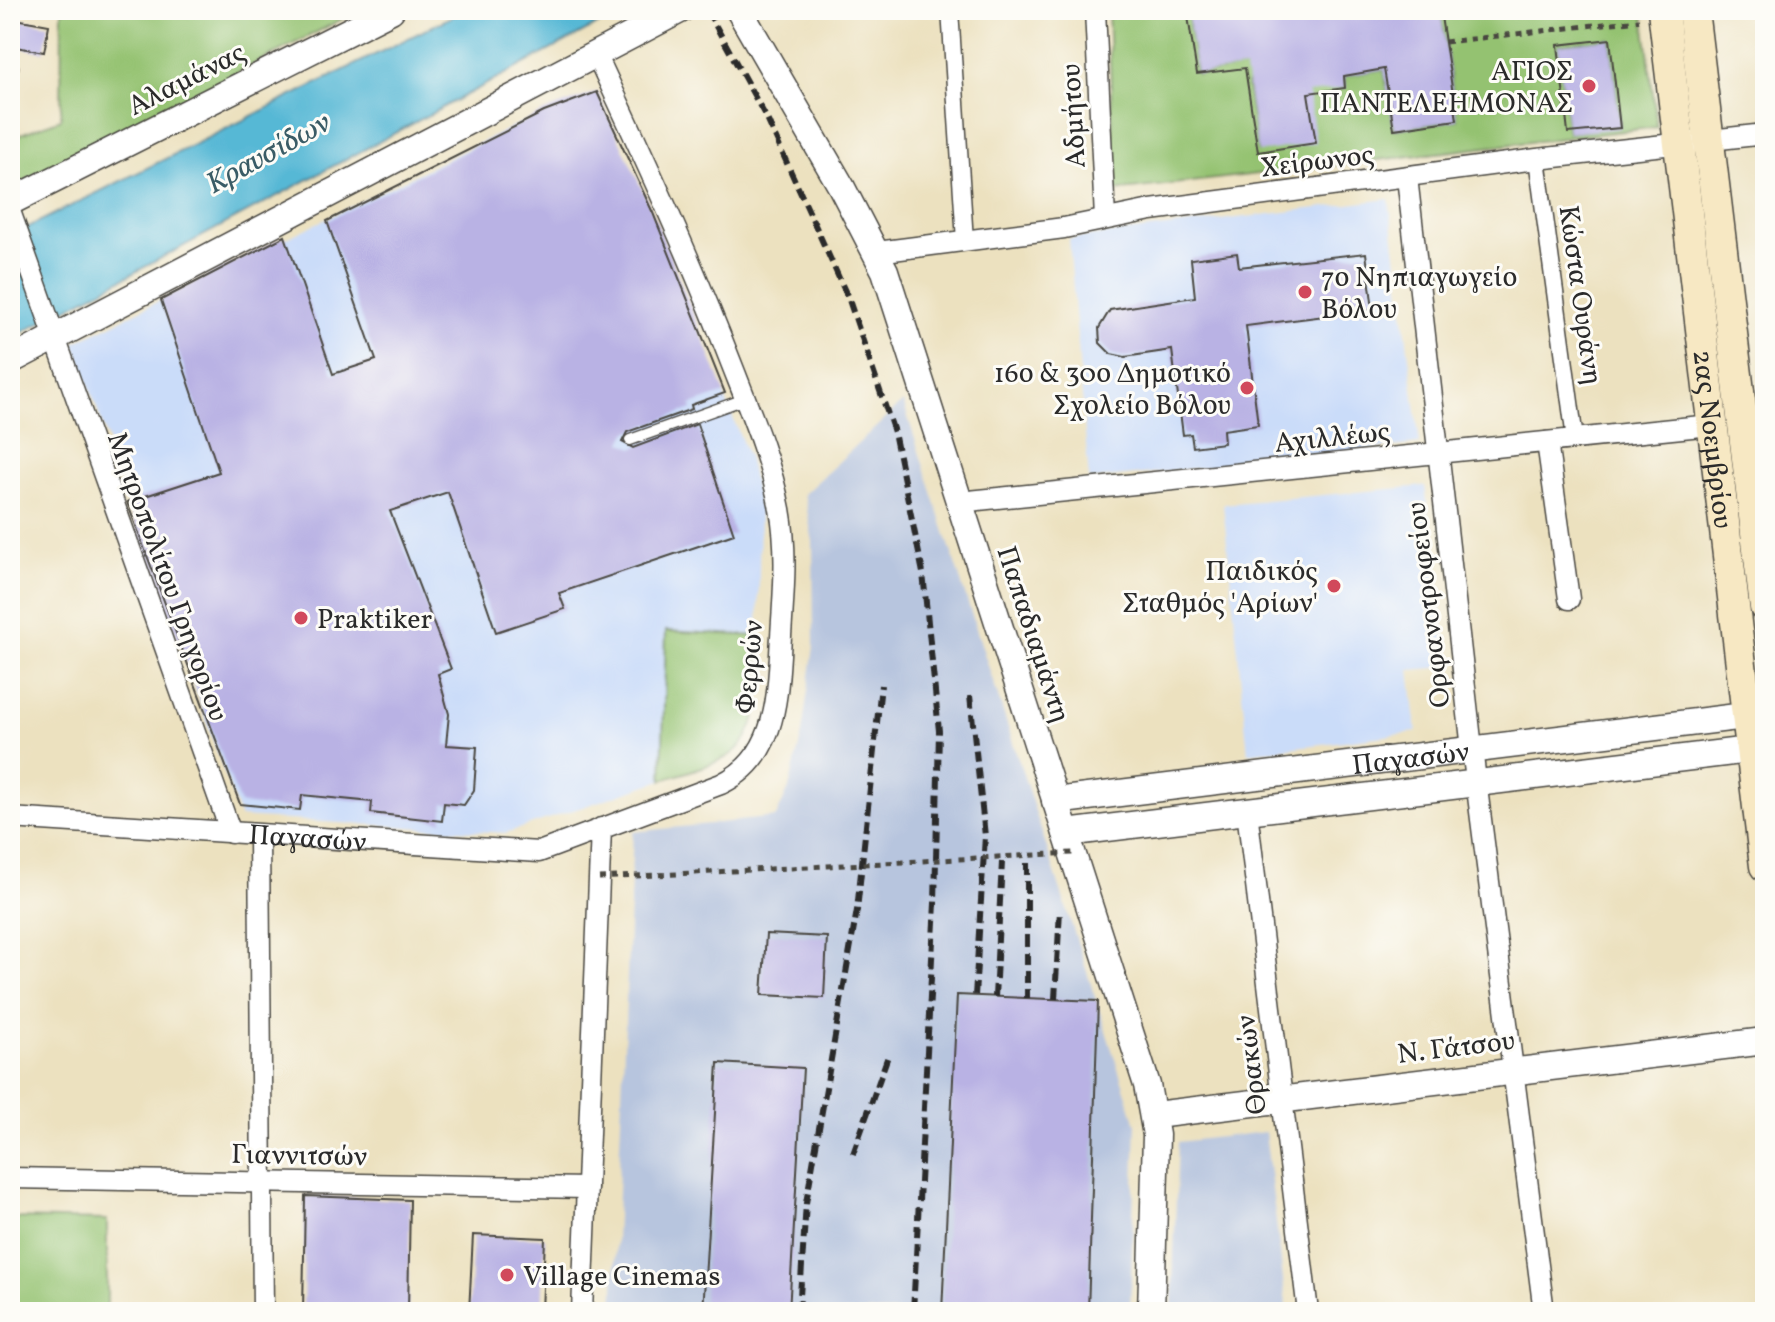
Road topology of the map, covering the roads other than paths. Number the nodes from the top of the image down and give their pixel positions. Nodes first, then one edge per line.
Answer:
1 (680, 10) edge
2 (739, 10) edge
3 (950, 10) edge
4 (1095, 10) edge
5 (1693, 10) edge
6 (382, 12) edge
7 (1664, 14) edge
8 (596, 54) junction
9 (10, 61) edge
10 (10, 84) edge
11 (1765, 134) edge
12 (1709, 140) junction
13 (1678, 143) junction
14 (1537, 159) junction
15 (1407, 177) junction
16 (10, 202) edge
17 (10, 211) edge
18 (1105, 219) junction
19 (965, 241) junction
20 (877, 252) junction
21 (54, 338) junction
22 (10, 361) edge
23 (745, 399) junction
24 (1753, 423) edge
25 (1711, 425) junction
26 (1575, 439) junction
27 (630, 440) dead end
28 (1547, 442) junction
29 (1438, 453) junction
30 (959, 502) junction
31 (1569, 599) dead end
32 (1765, 607) edge
33 (1755, 714) edge
34 (1472, 749) junction
35 (1757, 749) edge
36 (1476, 783) junction
37 (1055, 801) junction
38 (1247, 811) junction
39 (10, 818) edge
40 (601, 828) junction
41 (231, 833) junction
42 (259, 835) junction
43 (1070, 843) junction
44 (1765, 866) edge
45 (1765, 1041) edge
46 (1512, 1071) junction
47 (1282, 1100) junction
48 (1155, 1115) junction
49 (10, 1178) edge
50 (261, 1181) junction
51 (587, 1188) junction
52 (263, 1312) edge
53 (582, 1312) edge
54 (1151, 1312) edge
55 (1308, 1312) edge
56 (1544, 1312) edge

1 - 8 street
2 - 20 street, Παπαδιαμάντη
3 - 19 street
4 - 18 street, Αδμήτου
5 - 12 main road, 2ας Νοεμβρίου
6 - 16 street, Αλαμάνας
7 - 13 main road, 2ας Νοεμβρίου
8 - 21 street
8 - 23 street, Φερρών
9 - 10 lane
11 - 12 street, Χείρωνος
12 - 13 street, Χείρωνος
12 - 24 main road, 2ας Νοεμβρίου
13 - 14 street, Χείρωνος
13 - 25 main road, 2ας Νοεμβρίου
14 - 15 street, Χείρωνος
14 - 26 street, Κώστα Ουράνη
15 - 18 street, Χείρωνος
15 - 29 street, Ορφανοτροφείου
17 - 21 street, Μητροπολίτου Γρηγορίου
18 - 19 street, Χείρωνος
19 - 20 street, Χείρωνος
20 - 30 street, Παπαδιαμάντη
21 - 22 street
21 - 41 street, Μητροπολίτου Γρηγορίου
23 - 27 lane
23 - 40 street, Φερρών
24 - 32 main road, 2ας Νοεμβρίου
25 - 26 street, Αχιλλέως
25 - 33 main road, 2ας Νοεμβρίου
26 - 28 street, Αχιλλέως
28 - 29 street, Αχιλλέως
28 - 31 street
29 - 30 street, Αχιλλέως
29 - 34 street, Ορφανοτροφείου
30 - 37 street, Παπαδιαμάντη
33 - 34 street, Παγασών
33 - 35 main road, 2ας Νοεμβρίου
34 - 36 street, Ορφανοτροφείου
34 - 37 street, Παγασών
35 - 36 street, Παγασών
35 - 44 main road, 2ας Νοεμβρίου
36 - 38 street, Παγασών
36 - 46 street, Ορφανοτροφείου
37 - 43 street, Παπαδιαμάντη
38 - 43 street, Παγασών
38 - 47 street, Θρακών
39 - 41 street, Παγασών
40 - 42 street, Παγασών
40 - 51 street
41 - 42 street, Παγασών
42 - 50 street
43 - 48 street, Παπαδιαμάντη
45 - 46 street, Ν. Γάτσου
46 - 47 street, Ν. Γάτσου
46 - 56 street, Ορφανοτροφείου
47 - 48 street, Ν. Γάτσου
47 - 55 street, Θρακών
48 - 54 street, Παπαδιαμάντη
49 - 50 street, Γιαννιτσών
50 - 51 street, Γιαννιτσών
50 - 52 street
51 - 53 street

